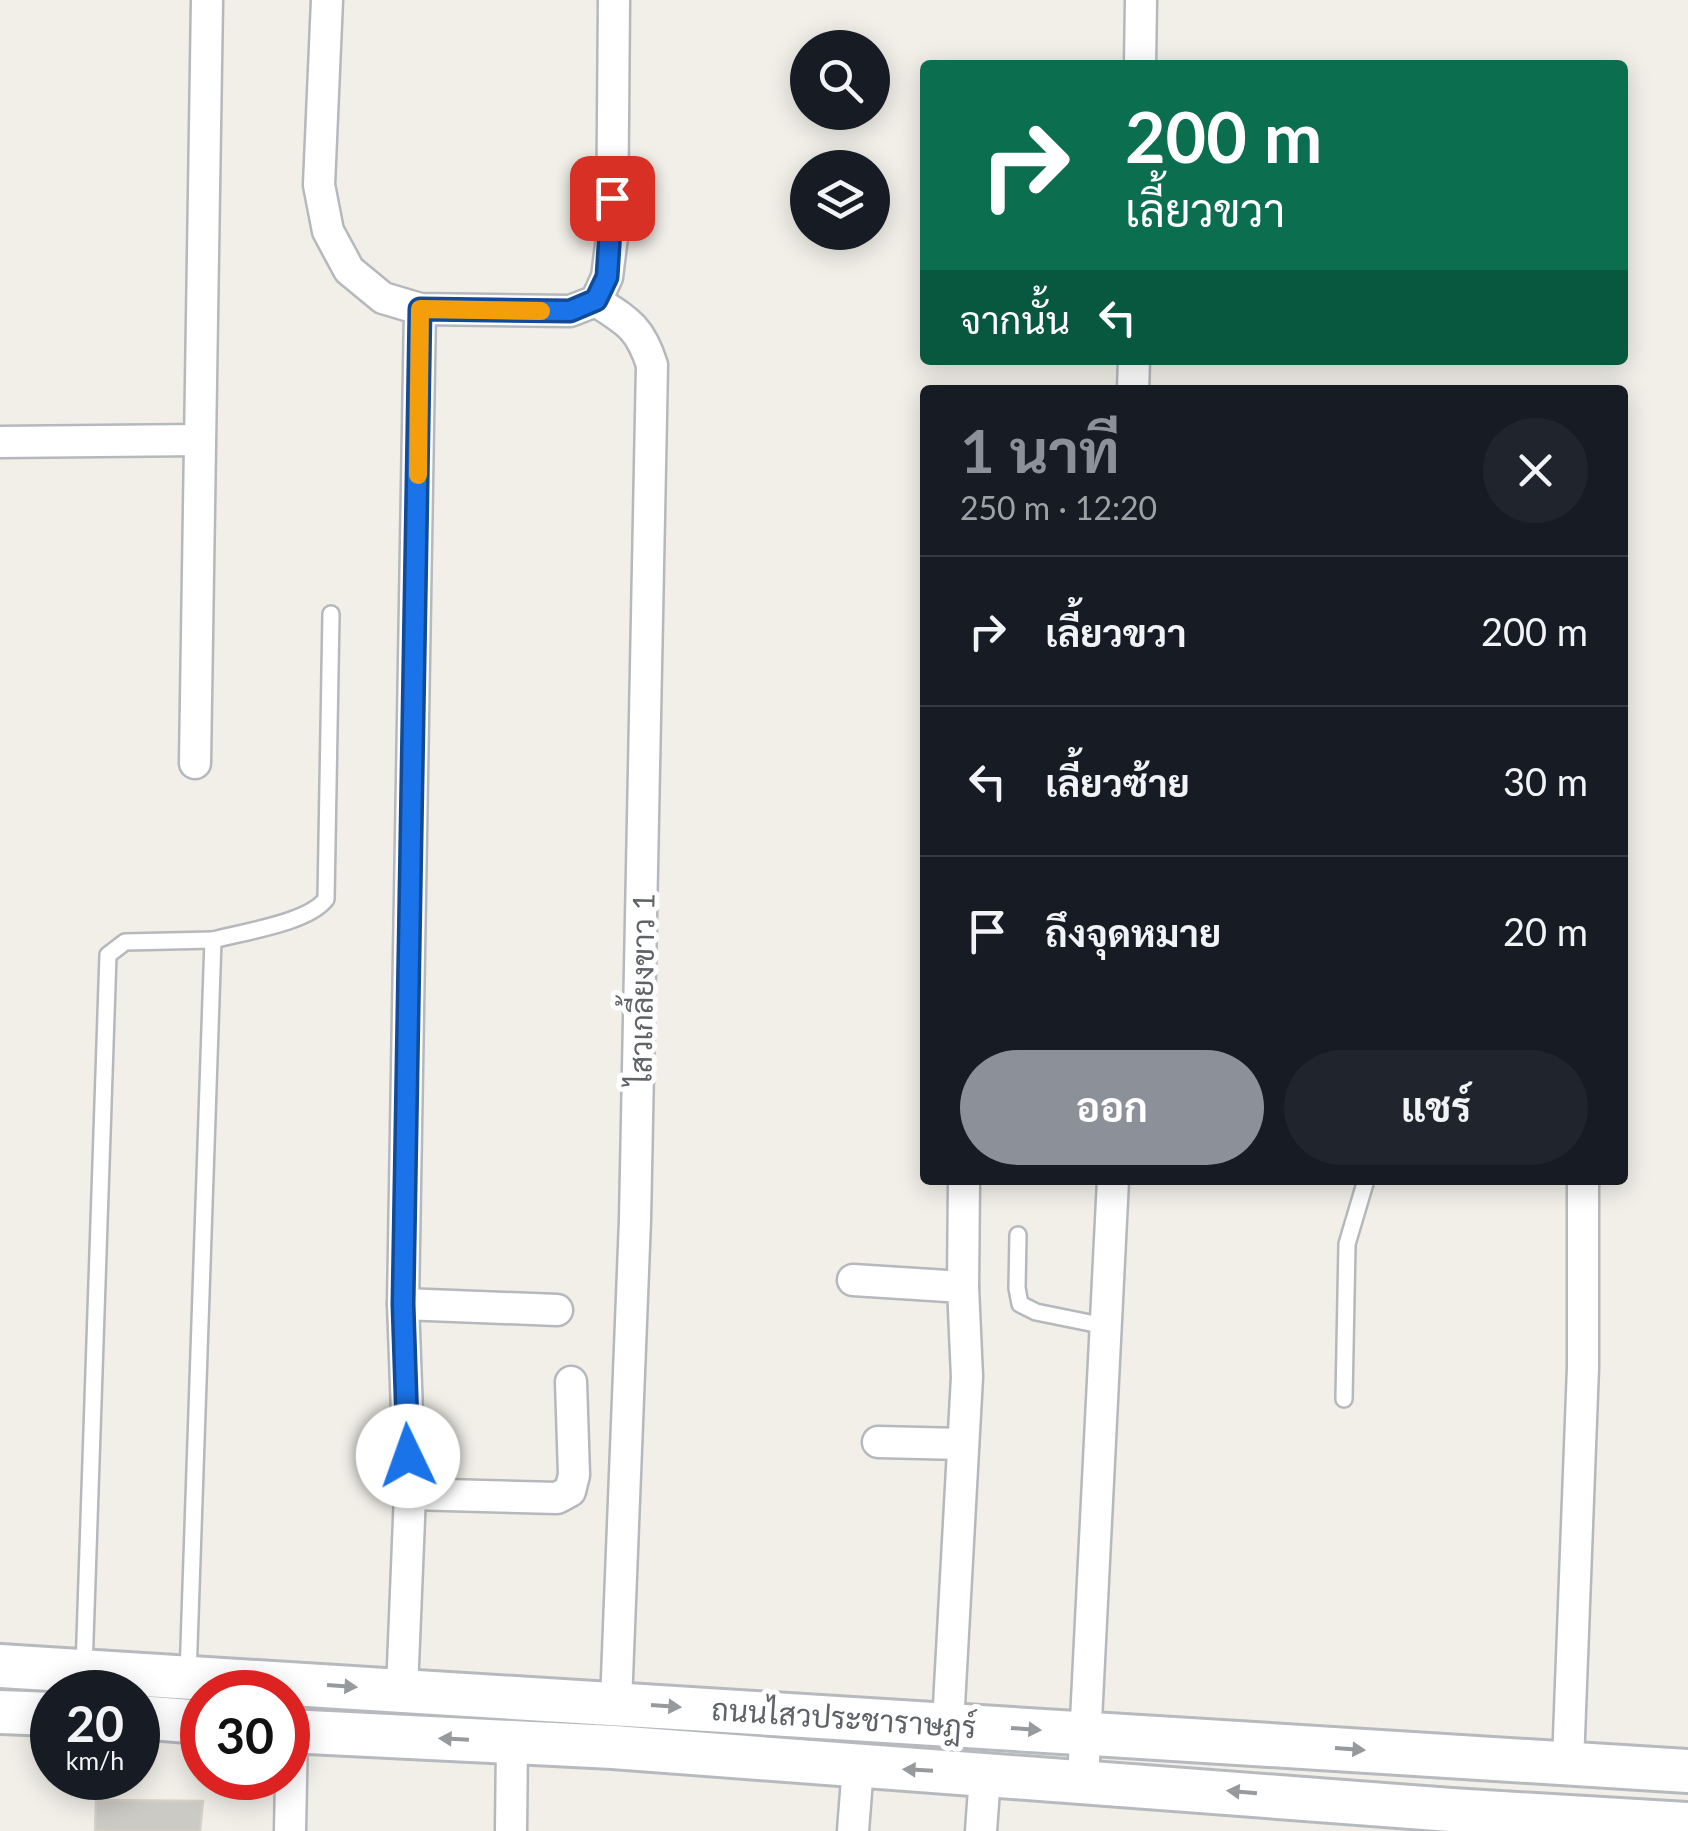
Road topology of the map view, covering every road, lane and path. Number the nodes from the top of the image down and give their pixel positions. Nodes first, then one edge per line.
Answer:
1 (208, 0) edge
2 (327, 0) edge
3 (614, 0) edge
4 (1141, 0) edge
5 (1140, 60) edge
6 (596, 300) junction
7 (420, 309) junction
8 (199, 440) junction
9 (0, 442) edge
10 (331, 614) dead end
11 (195, 763) dead end
12 (213, 940) junction
13 (964, 1185) edge
14 (1113, 1185) edge
15 (1365, 1185) edge
16 (1583, 1185) edge
17 (1018, 1234) dead end
18 (854, 1280) dead end
19 (962, 1286) junction
20 (403, 1304) junction
21 (557, 1310) dead end
22 (1105, 1326) junction
23 (571, 1382) dead end
24 (1344, 1399) dead end
25 (878, 1442) dead end
26 (963, 1444) junction
27 (410, 1494) junction
28 (0, 1666) edge
29 (84, 1669) junction
30 (188, 1670) edge
31 (180, 1675) edge
32 (310, 1684) edge
33 (402, 1690) junction
34 (616, 1703) junction
35 (0, 1712) edge
36 (30, 1713) edge
37 (948, 1724) junction
38 (310, 1732) edge
39 (1086, 1732) junction
40 (512, 1742) junction
41 (1568, 1763) junction
42 (858, 1766) junction
43 (1688, 1770) edge
44 (985, 1776) junction
45 (1084, 1781) junction
46 (290, 1800) edge
47 (1451, 1820) edge
48 (1552, 1824) edge
49 (1688, 1824) edge
50 (1616, 1825) edge
51 (290, 1831) edge
52 (511, 1831) edge
53 (853, 1831) edge
54 (981, 1831) edge

1 - 8 street
2 - 7 street
3 - 6 street
4 - 5 street
6 - 7 street
6 - 34 street, ไสวเกลี้ยงขาว 1
7 - 20 street
8 - 9 street
8 - 11 street
10 - 12 lane
12 - 29 lane
12 - 30 lane
13 - 19 street
14 - 22 street
15 - 24 lane
16 - 41 street
17 - 22 lane
18 - 19 street
19 - 26 street
20 - 21 street
20 - 27 street
22 - 39 street
23 - 27 street
25 - 26 street
26 - 37 street
27 - 33 street
28 - 29 main road, ถนนไสวประชาราษฎร์
29 - 31 main road, ถนนไสวประชาราษฎร์
32 -> 33 main road, ถนนไสวประชาราษฎร์
33 - 34 main road, ถนนไสวประชาราษฎร์
34 -> 37 main road, ถนนไสวประชาราษฎร์
35 - 36 main road
37 -> 39 main road, ถนนไสวประชาราษฎร์
40 -> 38 main road, ถนนไสวประชาราษฎร์
39 -> 41 main road, ถนนไสวประชาราษฎร์
39 - 45 street
40 - 42 main road, ถนนไสวประชาราษฎร์
40 - 52 street
41 - 43 main road, ถนนไสวประชาราษฎร์
44 -> 42 main road, ถนนไสวประชาราษฎร์
42 - 53 street
44 - 45 main road, ถนนไสวประชาราษฎร์
44 - 54 street
47 -> 45 main road, ถนนไสวประชาราษฎร์
46 - 51 street
47 - 48 main road, ถนนไสวประชาราษฎร์
48 - 50 main road, ถนนไสวประชาราษฎร์
49 - 50 main road, ถนนไสวประชาราษฎร์

